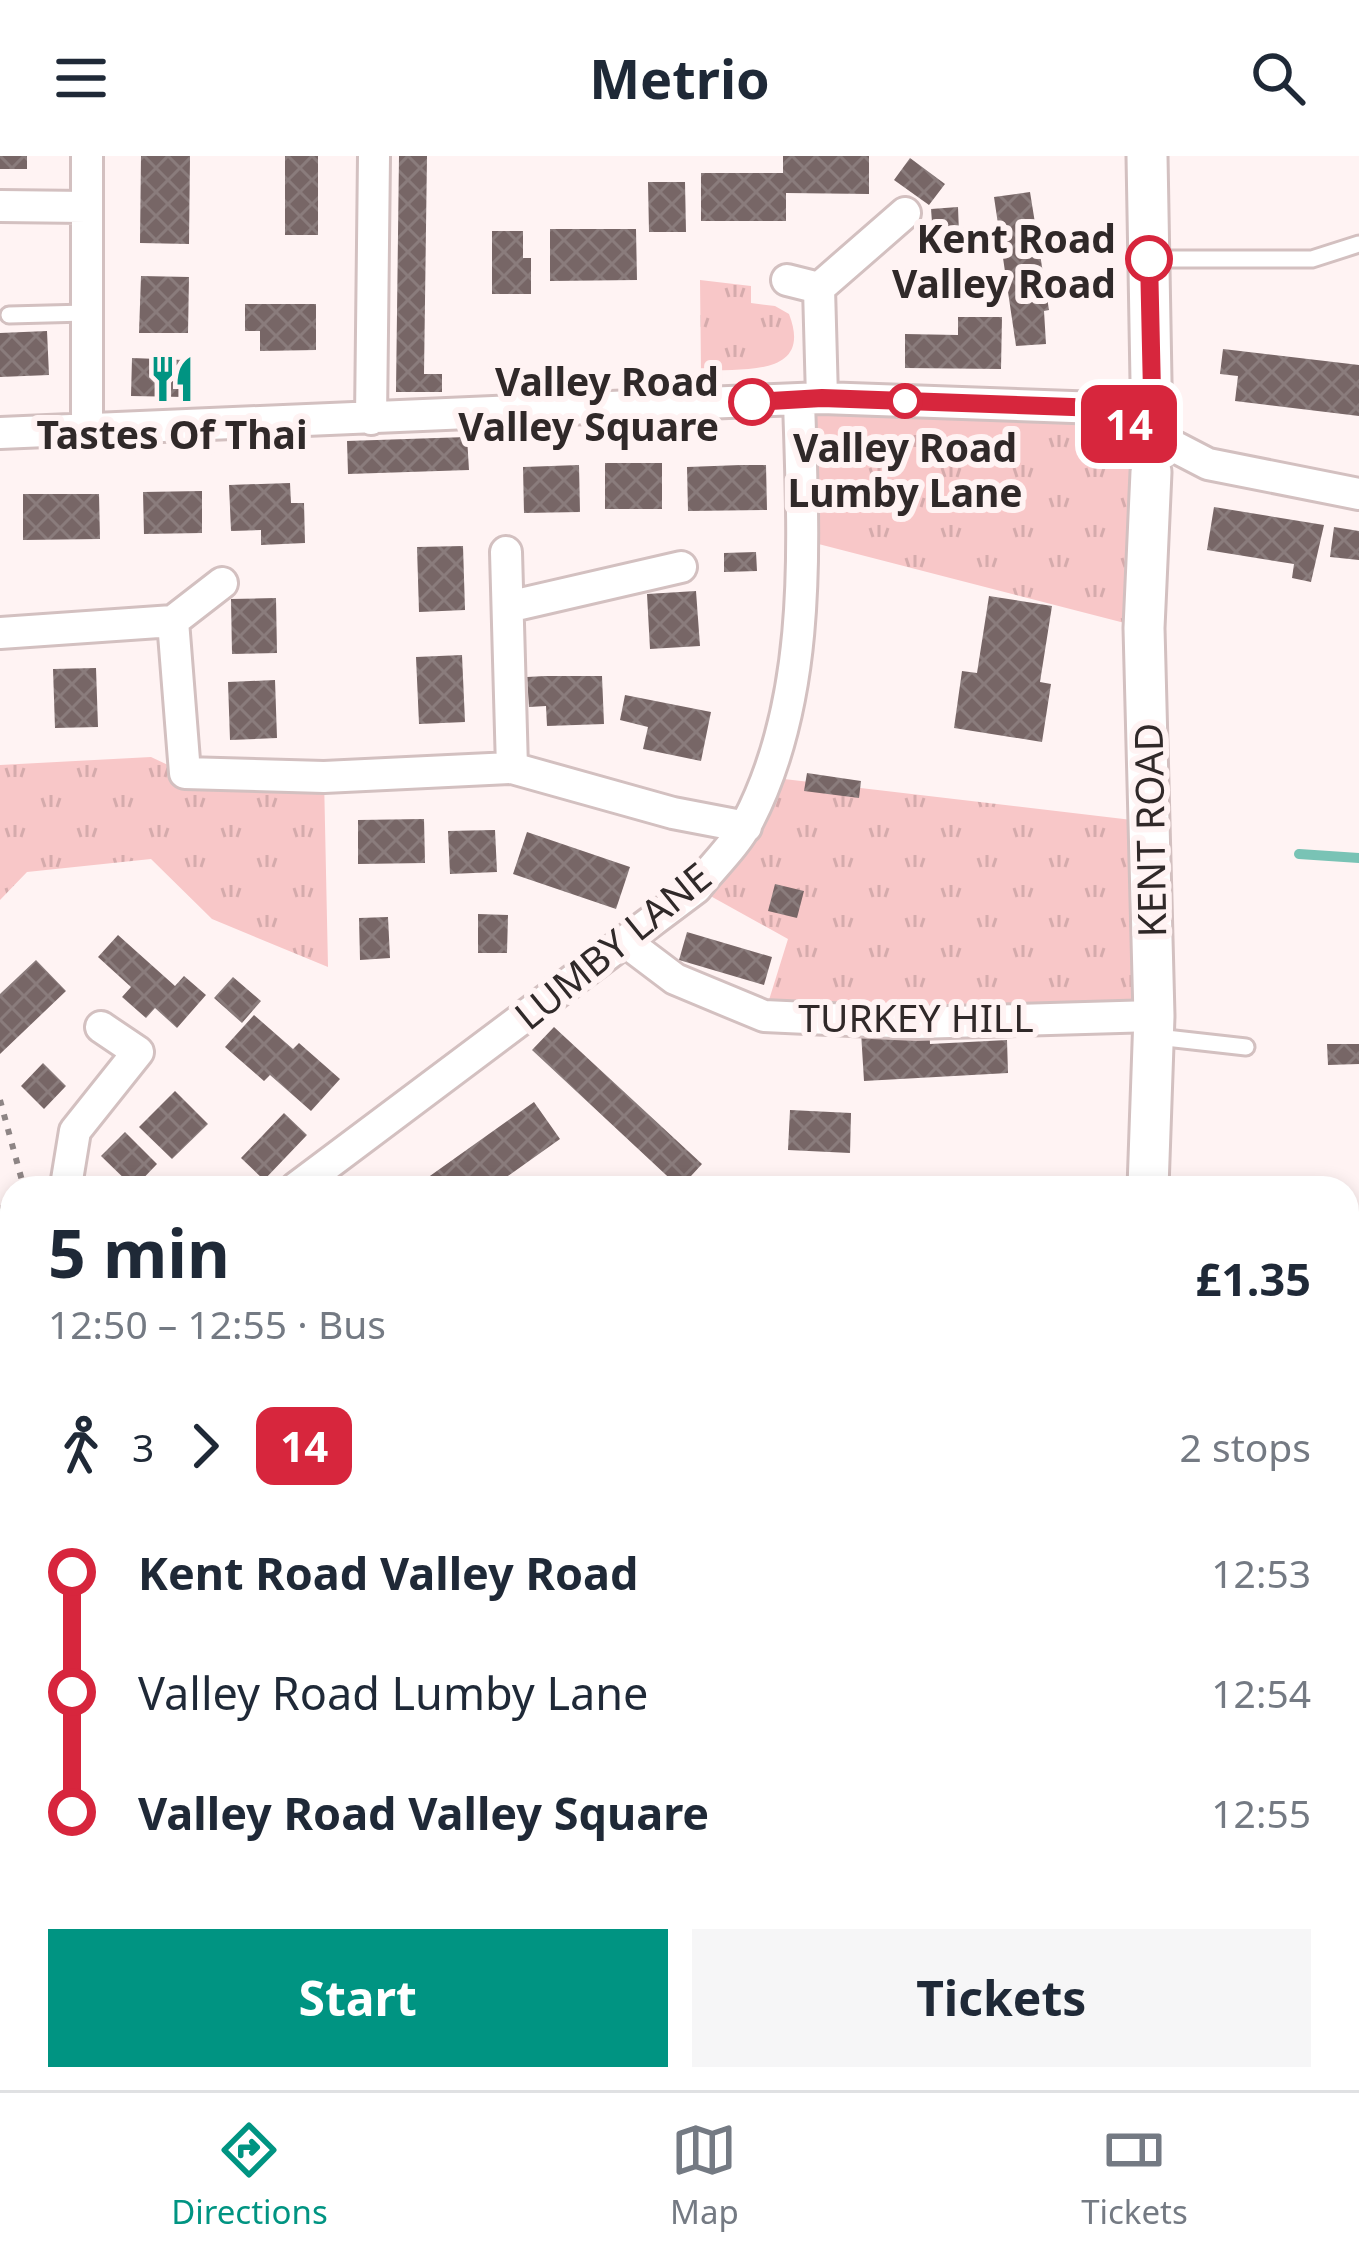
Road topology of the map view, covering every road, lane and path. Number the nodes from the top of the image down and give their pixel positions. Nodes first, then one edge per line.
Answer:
1 (87, 156) edge
2 (374, 156) edge
3 (1147, 156) edge
4 (0, 206) edge
5 (86, 207) junction
6 (905, 213) dead end
7 (1359, 244) edge
8 (1149, 259) junction
9 (788, 280) dead end
10 (819, 288) junction
11 (86, 313) junction
12 (9, 315) dead end
13 (810, 399) junction
14 (370, 419) junction
15 (87, 429) junction
16 (0, 433) edge
17 (1152, 455) junction
18 (1359, 494) edge
19 (506, 552) dead end
20 (681, 567) dead end
21 (222, 583) dead end
22 (508, 607) junction
23 (0, 620) edge
24 (172, 621) junction
25 (46, 629) junction
26 (0, 633) edge
27 (512, 768) junction
28 (746, 827) junction
29 (626, 942) junction
30 (1154, 1026) junction
31 (101, 1027) dead end
32 (1246, 1048) dead end
33 (0, 1100) edge
34 (21, 1176) edge
35 (68, 1176) edge
36 (312, 1176) edge
37 (1148, 1176) edge

1 - 5 street
2 - 14 street
3 - 8 street, KENT ROAD
4 - 5 street
5 - 11 street
6 - 10 street
7 - 8 lane
8 - 17 street, KENT ROAD
9 - 10 street
10 - 13 street, LUMBY LANE
11 - 12 lane
11 - 15 street
13 - 14 street
13 - 17 street
13 - 28 street, LUMBY LANE
14 - 15 street
15 - 16 street
17 - 18 street
17 - 30 street, KENT ROAD
19 - 22 street
20 - 22 street
21 - 24 street
22 - 27 street
23 - 25 lane
24 - 25 street
24 - 27 street
25 - 26 street
27 - 28 street
28 - 29 street, LUMBY LANE
29 - 30 street, TURKEY HILL
29 - 36 street, LUMBY LANE
30 - 32 lane
30 - 37 street, KENT ROAD
31 - 35 street
33 - 34 path

